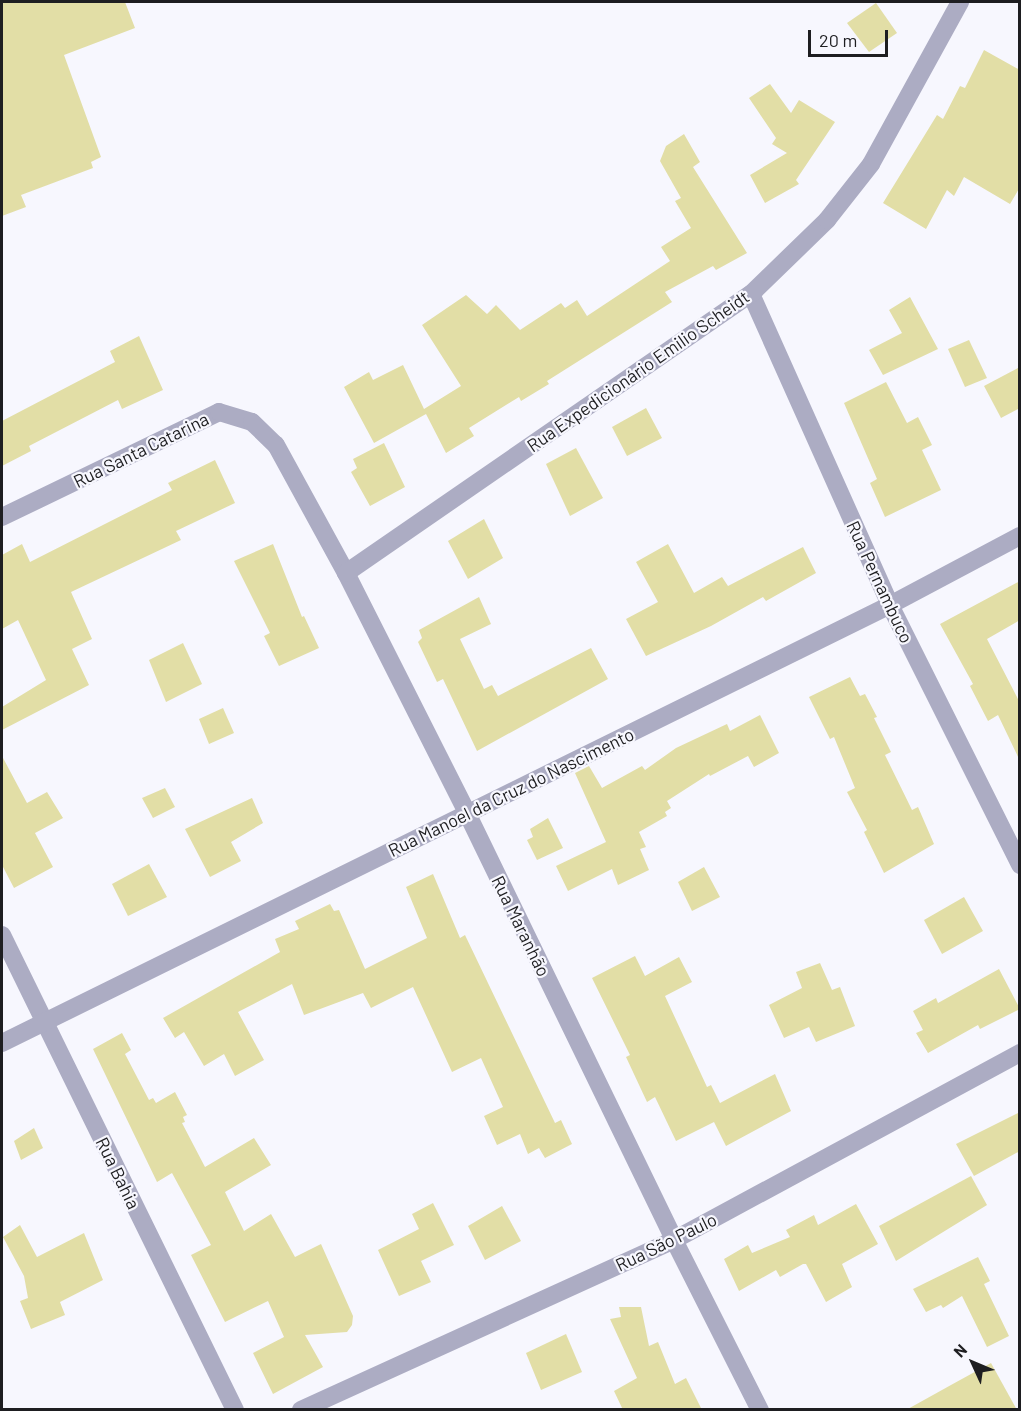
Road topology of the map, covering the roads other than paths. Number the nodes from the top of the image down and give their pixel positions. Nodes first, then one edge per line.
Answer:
1 (960, 2) edge
2 (751, 294) junction
3 (276, 445) joint
4 (2, 517) edge
5 (1020, 536) edge
6 (346, 573) junction
7 (890, 605) junction
8 (467, 813) junction
9 (1020, 865) edge
10 (2, 935) edge
11 (44, 1023) junction
12 (2, 1043) edge
13 (1020, 1053) edge
14 (674, 1240) junction
15 (235, 1410) edge
16 (302, 1410) edge
17 (760, 1410) edge

1 - 2 street, Rua Expedicionário Emilio Scheidt
2 - 6 street, Rua Expedicionário Emilio Scheidt
2 - 7 street, Rua Pernambuco
3 - 4 street, Rua Santa Catarina
3 - 6 street, Rua Maranhão
5 - 7 street, Rua Manoel da Cruz do Nascimento
6 - 8 street, Rua Maranhão
7 - 8 street, Rua Manoel da Cruz do Nascimento
7 - 9 street, Rua Pernambuco
8 - 11 street, Rua Manoel da Cruz do Nascimento
8 - 14 street, Rua Maranhão
10 - 11 street, Rua Bahia
11 - 12 street, Rua Manoel da Cruz do Nascimento
11 - 15 street, Rua Bahia
13 - 14 street, Rua São Paulo
14 - 16 street, Rua São Paulo
14 - 17 street, Rua Maranhão

